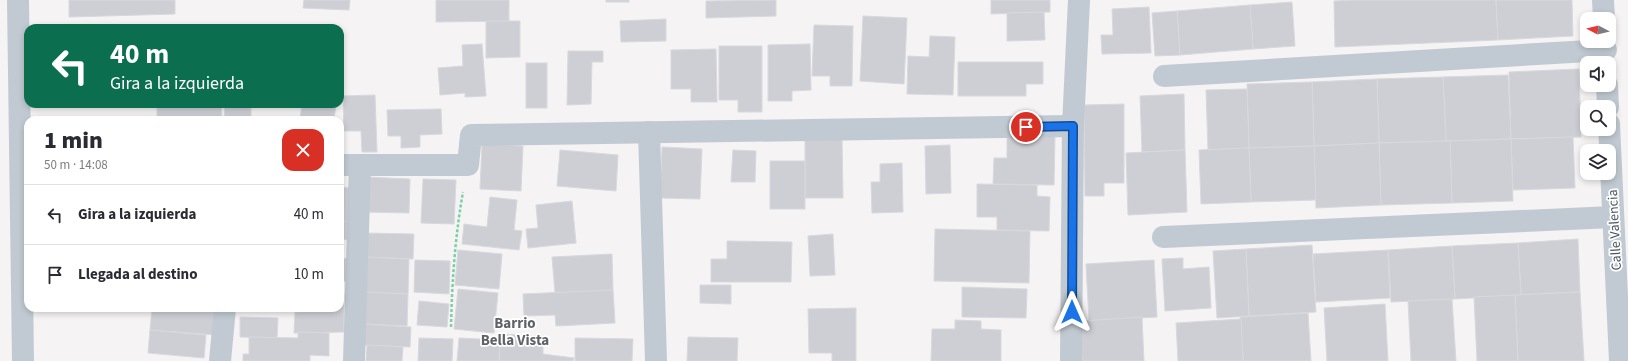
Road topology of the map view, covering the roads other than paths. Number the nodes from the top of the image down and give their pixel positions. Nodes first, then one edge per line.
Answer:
1 (18, 0) edge
2 (1079, 0) edge
3 (1603, 0) edge
4 (1604, 12) edge
5 (1606, 52) edge
6 (1164, 76) dead end
7 (1073, 126) junction
8 (649, 132) junction
9 (1610, 136) edge
10 (350, 165) edge
11 (1613, 217) junction
12 (1163, 237) dead end
13 (225, 312) edge
14 (23, 361) edge
15 (220, 361) edge
16 (354, 361) edge
17 (656, 361) edge
18 (1071, 361) edge
19 (1620, 361) edge

1 - 14 street
2 - 7 street
3 - 4 street
5 - 6 street
7 - 8 street
7 - 18 street
8 - 10 street
8 - 17 street
9 - 11 street, Calle Valencia
10 - 16 street
11 - 12 street
11 - 19 street, Calle Valencia
13 - 15 street

